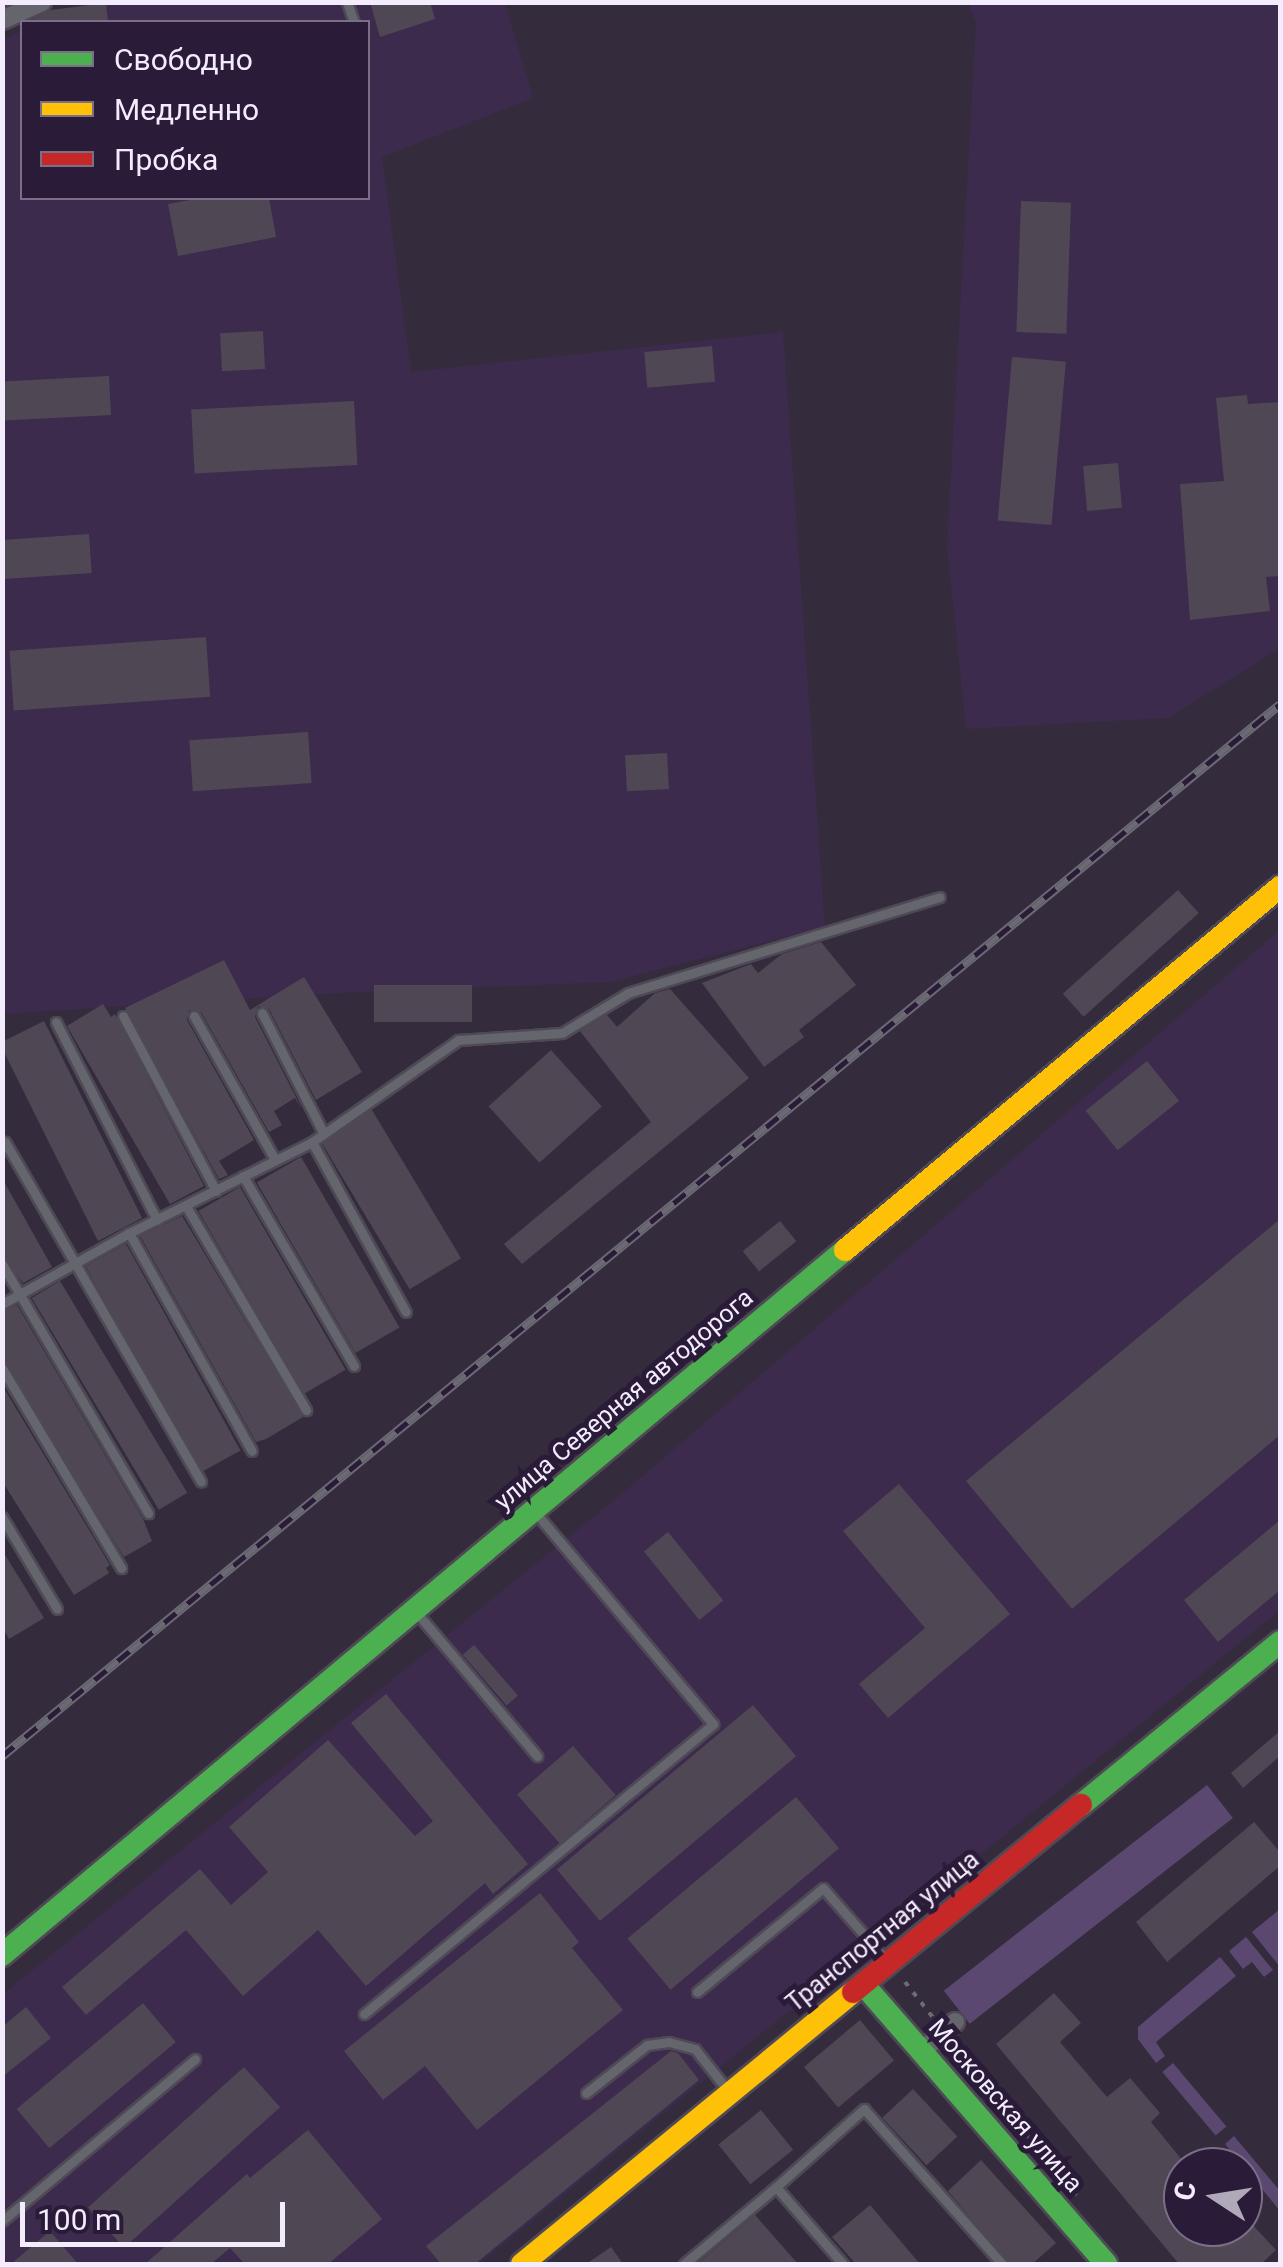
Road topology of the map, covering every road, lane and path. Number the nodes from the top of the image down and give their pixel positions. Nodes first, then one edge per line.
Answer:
1 (42, 2) edge
2 (2, 20) edge
3 (1280, 886) edge
4 (940, 897) dead end
5 (262, 1013) dead end
6 (124, 1016) dead end
7 (194, 1016) dead end
8 (56, 1022) dead end
9 (324, 1132) junction
10 (5, 1142) dead end
11 (312, 1142) junction
12 (275, 1160) junction
13 (242, 1176) junction
14 (216, 1190) junction
15 (186, 1206) junction
16 (158, 1220) junction
17 (129, 1233) junction
18 (76, 1263) junction
19 (2, 1264) edge
20 (20, 1294) junction
21 (2, 1304) edge
22 (406, 1312) dead end
23 (354, 1366) dead end
24 (2, 1368) edge
25 (306, 1410) dead end
26 (252, 1452) dead end
27 (201, 1480) dead end
28 (534, 1511) junction
29 (148, 1514) dead end
30 (2, 1517) edge
31 (121, 1568) dead end
32 (57, 1609) dead end
33 (415, 1610) junction
34 (1280, 1642) edge
35 (538, 1756) dead end
36 (2, 1955) edge
37 (889, 1963) junction
38 (905, 1982) dead end
39 (862, 1984) junction
40 (698, 1992) dead end
41 (364, 2014) dead end
42 (950, 2027) junction
43 (922, 2051) junction
44 (194, 2058) dead end
45 (729, 2092) junction
46 (586, 2093) dead end
47 (776, 2186) junction
48 (1082, 2202) dead end
49 (2, 2221) edge
50 (522, 2264) edge
51 (684, 2264) edge
52 (843, 2264) edge
53 (1002, 2264) edge
54 (1106, 2264) edge

1 - 2 street
3 - 28 main road, улица Северная автодорога
4 - 9 lane
5 - 9 lane
6 - 14 lane
7 - 12 lane
8 - 16 lane
9 - 11 lane
10 - 18 lane
11 - 12 lane
11 - 22 lane
12 - 13 lane
13 - 14 lane
13 - 23 lane
14 - 15 lane
15 - 16 lane
15 - 25 lane
16 - 17 lane
17 - 18 lane
17 - 26 lane
18 - 20 lane
18 - 27 lane
19 - 20 lane
20 - 21 lane
20 - 29 lane
24 - 31 lane
28 - 33 main road, улица Северная автодорога
28 - 41 lane
30 - 32 lane
33 - 35 lane
33 - 36 main road, улица Северная автодорога
34 - 37 main road, Транспортная улица
37 - 39 main road, Транспортная улица
37 - 40 lane
38 - 42 path
39 - 43 main road, Московская улица
39 - 45 main road, Транспортная улица
42 - 43 street
42 - 48 path
43 - 54 main road, Московская улица
44 - 49 lane
45 - 46 lane
45 - 50 main road, Транспортная улица
47 - 51 lane
47 - 52 lane
47 - 53 lane

